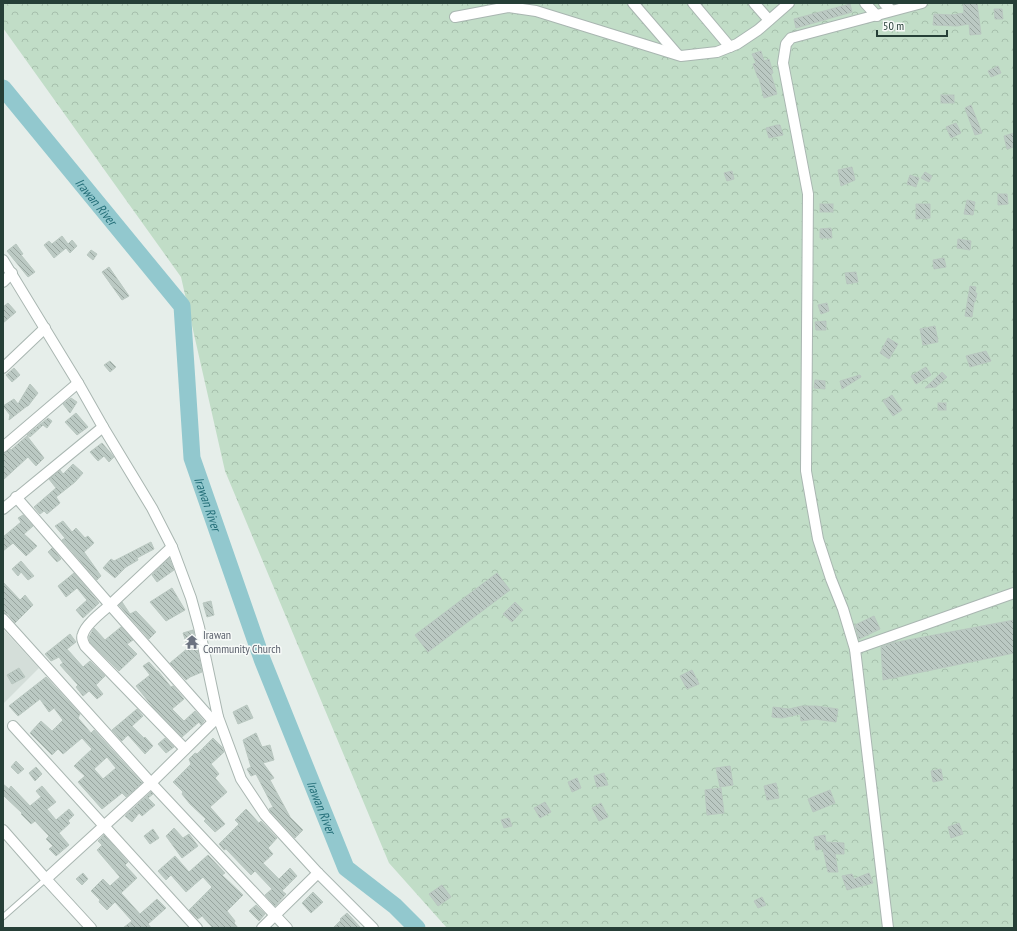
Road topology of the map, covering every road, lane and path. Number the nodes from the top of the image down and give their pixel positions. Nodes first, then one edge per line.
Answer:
1 (633, 3) edge
2 (693, 3) edge
3 (754, 3) edge
4 (789, 3) edge
5 (865, 3) edge
6 (922, 3) edge
7 (509, 5) edge
8 (887, 7) edge
9 (877, 16) junction
10 (454, 17) dead end
11 (769, 20) junction
12 (730, 47) junction
13 (677, 54) junction
14 (3, 260) edge
15 (12, 273) junction
16 (3, 282) edge
17 (45, 328) junction
18 (3, 368) edge
19 (78, 383) junction
20 (103, 427) junction
21 (3, 447) edge
22 (16, 497) junction
23 (4, 505) edge
24 (172, 547) junction
25 (1014, 593) edge
26 (110, 605) junction
27 (3, 619) edge
28 (855, 649) junction
29 (216, 719) junction
30 (13, 726) dead end
31 (185, 749) junction
32 (151, 783) junction
33 (104, 825) junction
34 (3, 830) edge
35 (318, 873) junction
36 (46, 879) junction
37 (275, 915) junction
38 (3, 917) edge
39 (91, 928) edge
40 (197, 928) edge
41 (262, 928) edge
42 (287, 928) edge
43 (373, 928) edge
44 (888, 928) edge

1 - 13 street
2 - 12 street
3 - 11 street
4 - 11 street
5 - 9 street
6 - 8 street
7 - 10 street
7 - 13 street
8 - 9 street
9 - 28 street
11 - 12 street
12 - 13 street
14 - 15 street
15 - 16 street
15 - 17 street
17 - 18 street
17 - 19 street
19 - 20 street
19 - 21 street
20 - 22 street
20 - 24 street
22 - 23 street
22 - 26 street
24 - 26 street
24 - 29 street
25 - 28 street
26 - 29 street
26 - 31 street
27 - 32 street
28 - 44 street
29 - 31 street
29 - 35 street
30 - 33 street
31 - 32 street
32 - 33 street
32 - 37 street
33 - 36 street
33 - 40 street
34 - 36 street
35 - 37 street
35 - 43 street
36 - 38 lane
36 - 39 street
37 - 41 street
37 - 42 street

